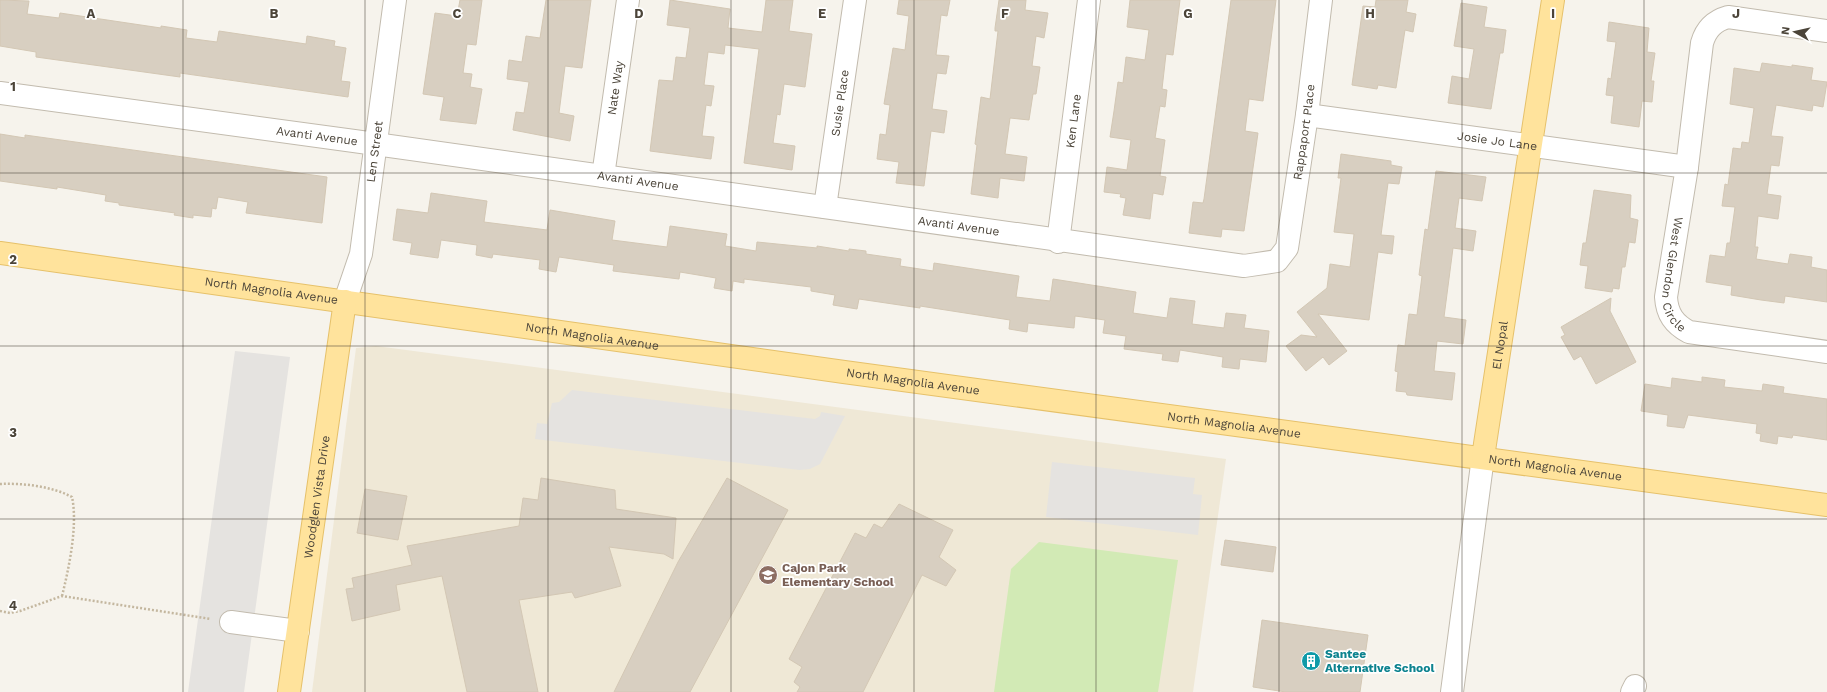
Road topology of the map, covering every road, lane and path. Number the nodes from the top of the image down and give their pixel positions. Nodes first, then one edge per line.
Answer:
1 (395, 0) edge
2 (628, 0) edge
3 (855, 0) edge
4 (1089, 0) edge
5 (1321, 0) edge
6 (1552, 0) edge
7 (1827, 31) edge
8 (0, 93) edge
9 (1308, 115) junction
10 (375, 144) junction
11 (1531, 145) junction
12 (1687, 167) junction
13 (603, 176) junction
14 (825, 207) junction
15 (1058, 242) junction
16 (0, 253) edge
17 (1276, 261) joint
18 (345, 301) junction
19 (1827, 352) edge
20 (1483, 457) junction
21 (0, 484) edge
22 (1827, 505) edge
23 (62, 596) junction
24 (0, 612) edge
25 (231, 622) joint
26 (298, 631) junction
27 (289, 692) edge
28 (1452, 692) edge

1 - 10 street, Len Street
2 - 13 street, Nate Way
3 - 14 street, Susie Place
4 - 15 street, Ken Lane
5 - 9 street, Rappaport Place
6 - 11 main road, El Nopal
7 - 12 street, West Glendon Circle
8 - 10 street, Avanti Avenue
9 - 11 street, Josie Jo Lane
9 - 17 street, Rappaport Place
10 - 13 street, Avanti Avenue
10 - 18 street, Len Street
11 - 12 street, Josie Jo Lane
11 - 20 main road, El Nopal
12 - 19 street, West Glendon Circle
13 - 14 street, Avanti Avenue
14 - 15 street, Avanti Avenue
15 - 17 street, Avanti Avenue
16 - 18 main road, North Magnolia Avenue
18 - 20 main road, North Magnolia Avenue
18 - 26 main road, Woodglen Vista Drive
20 - 22 main road, North Magnolia Avenue
20 - 28 street, El Nopal
21 - 23 path
23 - 24 path
23 - 25 path
25 - 26 street
26 - 27 main road, Woodglen Vista Drive

